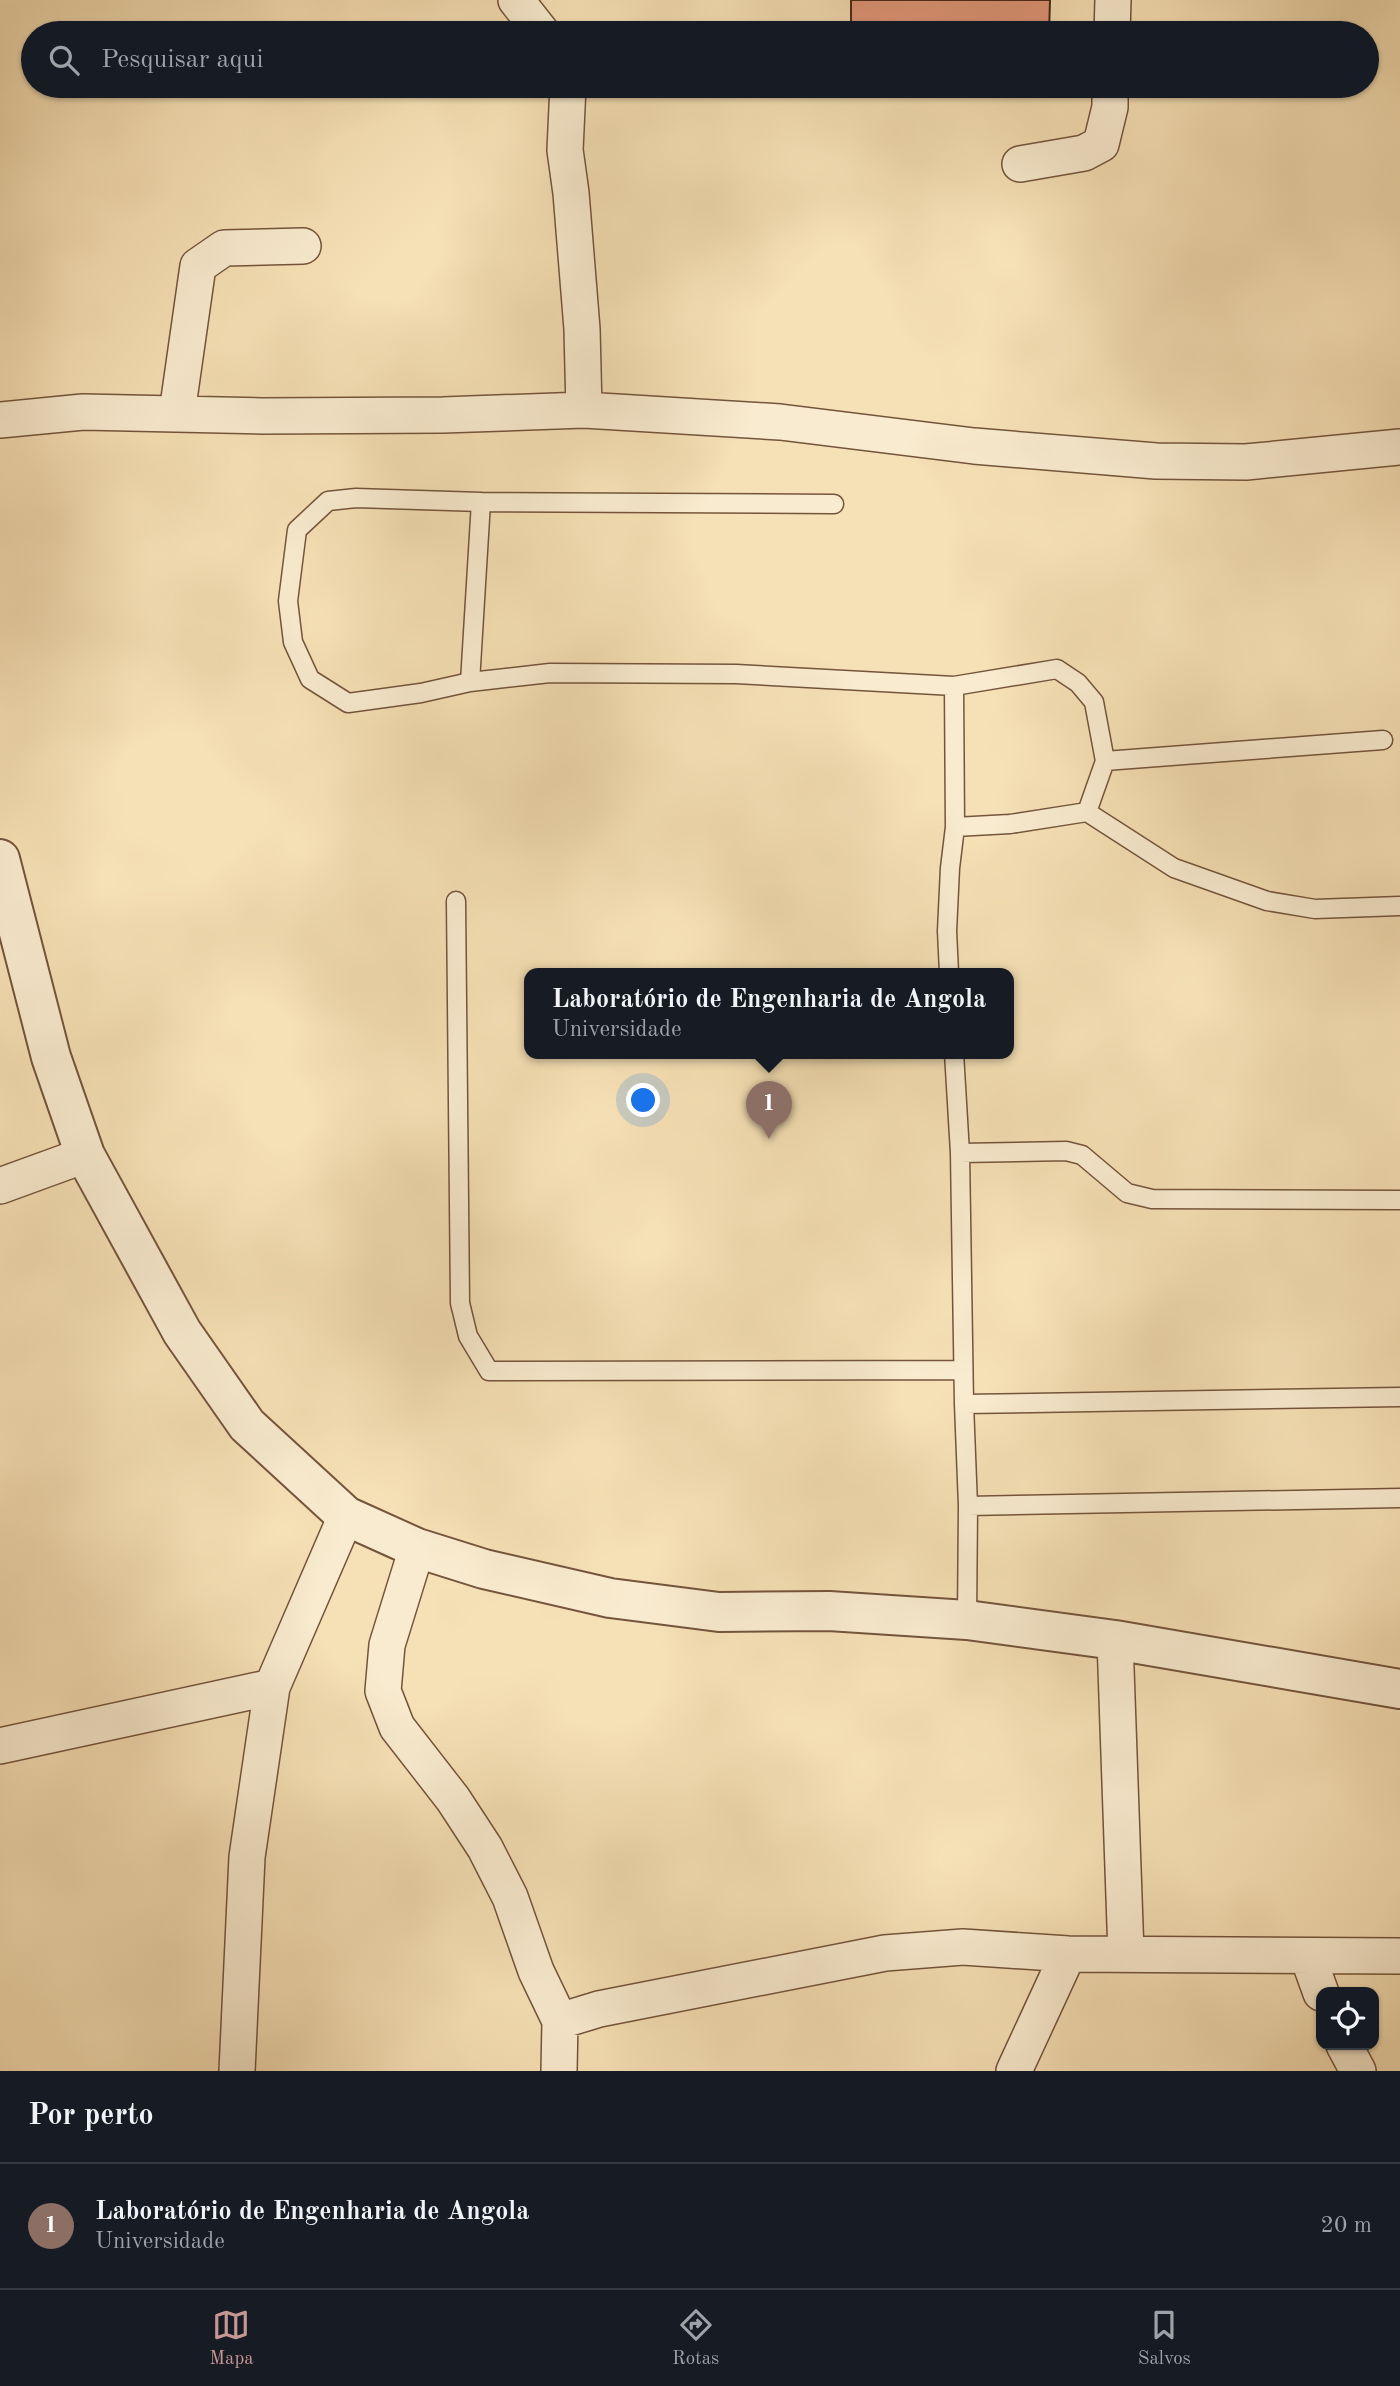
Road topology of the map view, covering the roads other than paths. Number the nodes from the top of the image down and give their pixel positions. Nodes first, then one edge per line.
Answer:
1 (516, 0) edge
2 (1113, 0) edge
3 (533, 21) edge
4 (1112, 21) edge
5 (567, 98) edge
6 (1110, 98) edge
7 (1020, 164) dead end
8 (303, 246) dead end
9 (583, 410) junction
10 (177, 413) junction
11 (0, 421) edge
12 (1400, 447) edge
13 (481, 502) junction
14 (834, 504) dead end
15 (470, 682) junction
16 (954, 686) junction
17 (1383, 740) dead end
18 (1105, 761) junction
19 (1087, 812) junction
20 (955, 827) junction
21 (0, 859) edge
22 (456, 901) dead end
23 (1400, 906) edge
24 (949, 968) edge
25 (954, 1059) edge
26 (960, 1153) junction
27 (85, 1156) junction
28 (0, 1186) edge
29 (1400, 1200) edge
30 (963, 1370) junction
31 (1400, 1397) edge
32 (964, 1404) junction
33 (1400, 1498) edge
34 (968, 1506) junction
35 (346, 1516) junction
36 (417, 1548) junction
37 (967, 1620) junction
38 (1115, 1640) junction
39 (272, 1687) junction
40 (1400, 1689) edge
41 (0, 1746) edge
42 (1068, 1954) junction
43 (1126, 1954) junction
44 (1308, 1956) junction
45 (1400, 1956) edge
46 (1319, 1987) edge
47 (560, 2021) junction
48 (1347, 2050) edge
49 (237, 2071) edge
50 (559, 2071) edge
51 (1014, 2071) edge
52 (1358, 2071) edge

1 - 3 street
2 - 4 street
5 - 9 street
6 - 7 street
8 - 10 street
9 - 10 street
9 - 12 street
10 - 11 street
13 - 14 lane
13 - 15 lane
13 - 15 lane
15 - 16 lane
16 - 18 lane
16 - 20 lane
17 - 18 lane
18 - 19 lane
19 - 20 lane
19 - 23 lane
20 - 24 lane
21 - 27 street
22 - 30 lane
25 - 26 lane
26 - 29 lane
26 - 30 lane
27 - 28 street
27 - 35 street
30 - 32 lane
31 - 32 lane
32 - 34 lane
33 - 34 lane
34 - 37 lane
35 - 36 street
35 - 39 street
36 - 37 street
36 - 47 street
37 - 38 street
38 - 40 street
38 - 43 street
39 - 41 street
39 - 49 street
42 - 43 street
42 - 47 street
42 - 51 street
43 - 44 street
44 - 45 street
44 - 46 street
47 - 50 street
48 - 52 street

